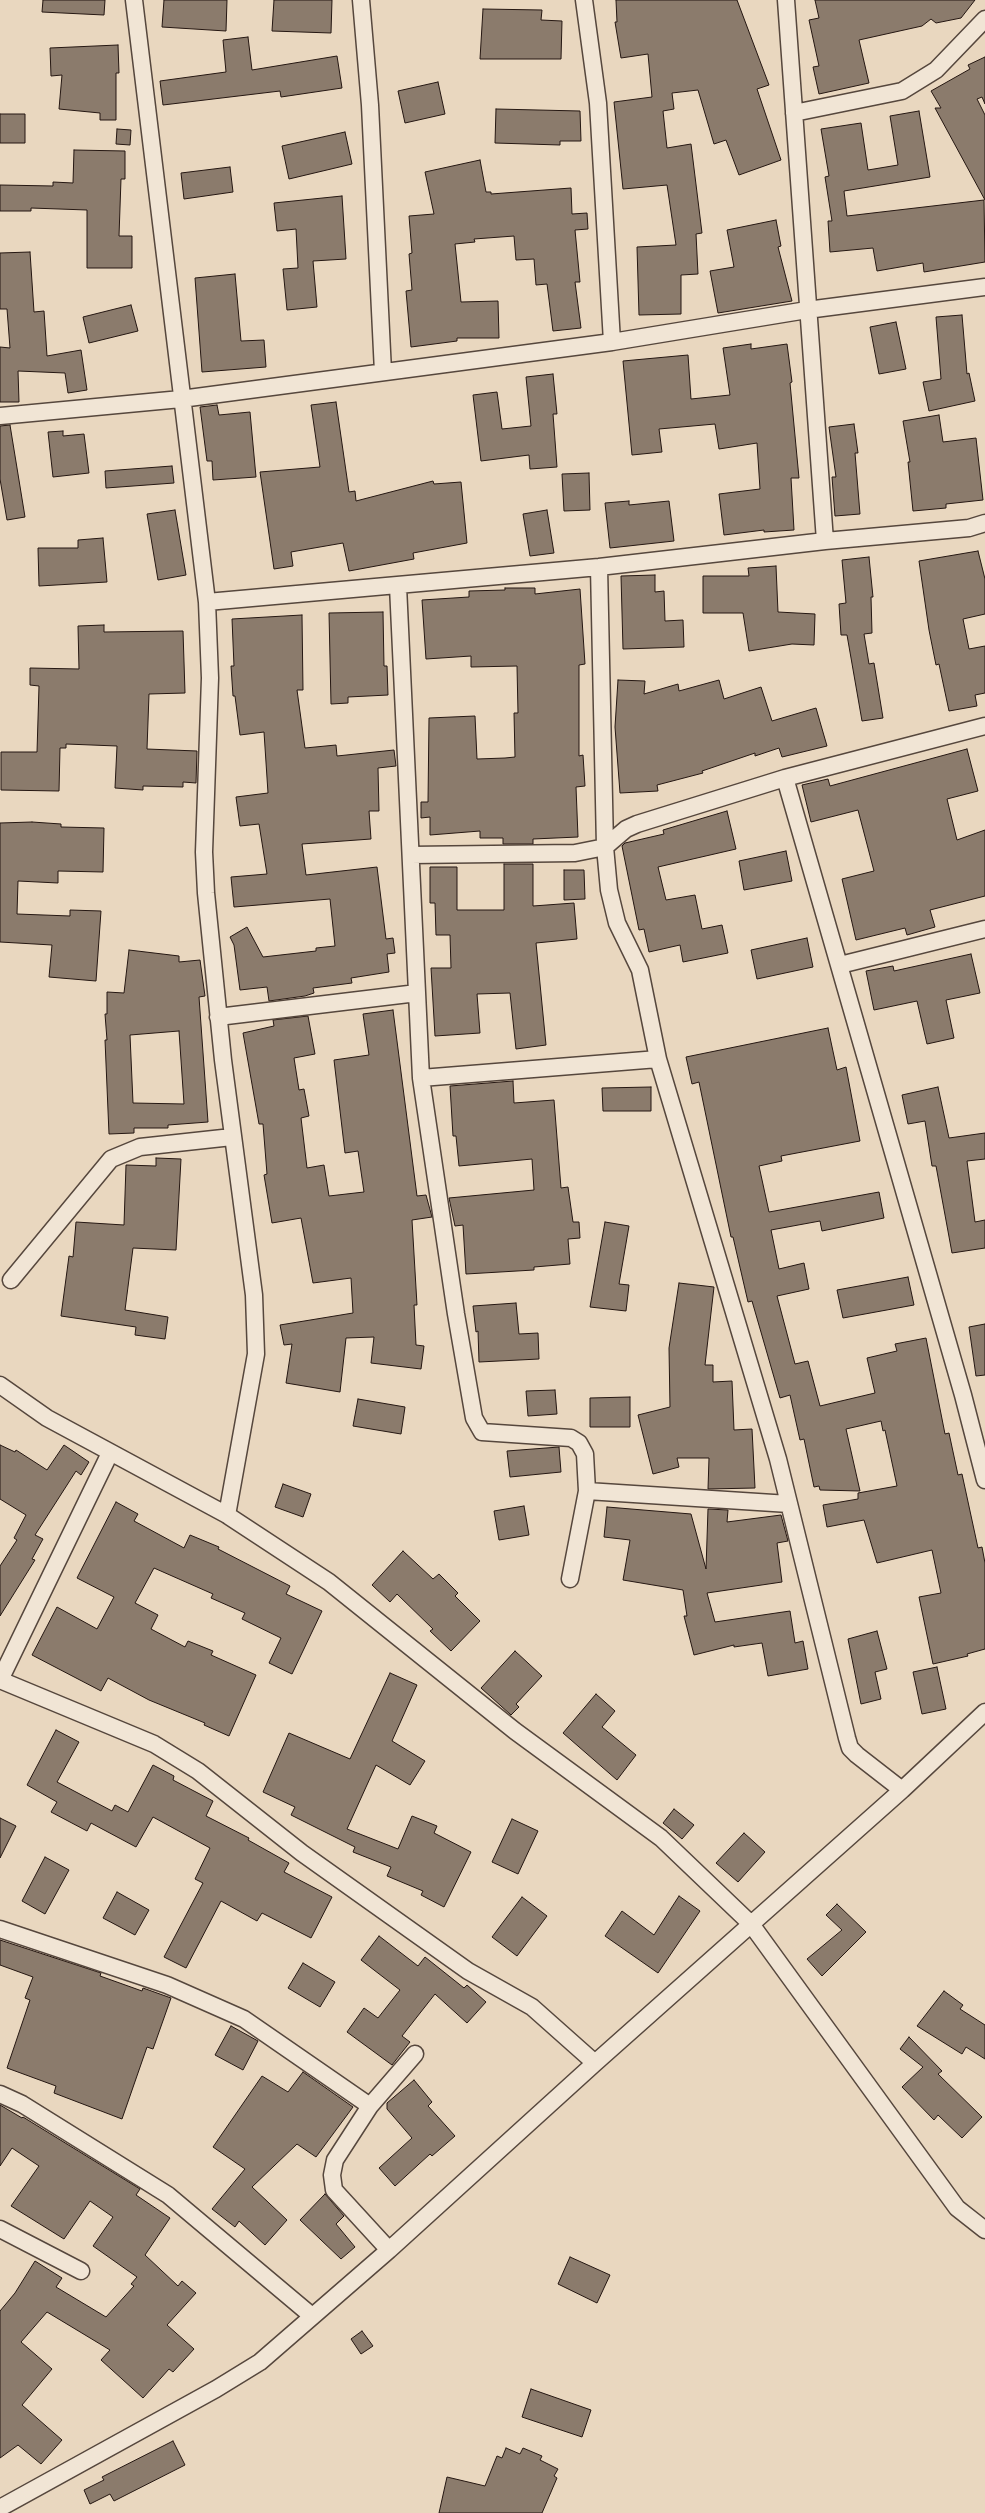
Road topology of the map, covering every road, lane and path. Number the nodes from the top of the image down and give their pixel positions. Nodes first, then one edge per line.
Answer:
1 (134, 0) edge
2 (361, 0) edge
3 (584, 0) edge
4 (786, 0) edge
5 (985, 20) edge
6 (794, 113) junction
7 (985, 287) edge
8 (807, 310) junction
9 (612, 342) junction
10 (383, 372) junction
11 (181, 399) junction
12 (0, 416) edge
13 (985, 523) edge
14 (825, 541) junction
15 (599, 566) junction
16 (398, 586) junction
17 (207, 602) junction
18 (985, 726) edge
19 (785, 778) junction
20 (605, 847) junction
21 (410, 855) junction
22 (985, 929) edge
23 (840, 964) junction
24 (417, 993) junction
25 (218, 1017) junction
26 (658, 1059) junction
27 (421, 1078) junction
28 (232, 1137) junction
29 (11, 1280) dead end
30 (0, 1385) edge
31 (110, 1453) junction
32 (985, 1480) edge
33 (587, 1491) junction
34 (789, 1504) junction
35 (226, 1515) junction
36 (570, 1579) dead end
37 (0, 1680) edge
38 (985, 1712) edge
39 (902, 1790) junction
40 (751, 1924) junction
41 (0, 1929) edge
42 (415, 2054) dead end
43 (594, 2063) junction
44 (0, 2094) edge
45 (370, 2106) junction
46 (0, 2229) edge
47 (985, 2230) edge
48 (389, 2250) junction
49 (81, 2271) dead end
50 (312, 2316) junction
51 (0, 2508) edge

1 - 11 street
2 - 10 street
3 - 9 street
4 - 6 street
5 - 6 street
6 - 8 street
7 - 8 street
8 - 9 street
8 - 14 street
9 - 10 street
10 - 11 street
11 - 12 street
11 - 17 street
13 - 14 street
14 - 15 street
15 - 16 street
15 - 20 street
16 - 17 street
16 - 21 street
17 - 25 street
18 - 19 street
19 - 20 street
19 - 23 street
20 - 21 street
20 - 26 street
21 - 24 street
22 - 23 street
23 - 32 street
24 - 25 street
24 - 27 street
25 - 28 street
26 - 27 street
26 - 34 street
27 - 33 street
28 - 29 street
28 - 35 street
30 - 31 street
31 - 35 street
31 - 37 street
33 - 34 street
33 - 36 street
34 - 39 street
35 - 40 street
37 - 43 street
38 - 39 street
39 - 40 street
40 - 43 street
40 - 47 street
41 - 45 street
42 - 45 street
43 - 48 street
44 - 50 street
45 - 48 street
46 - 49 street
48 - 50 street
50 - 51 street

